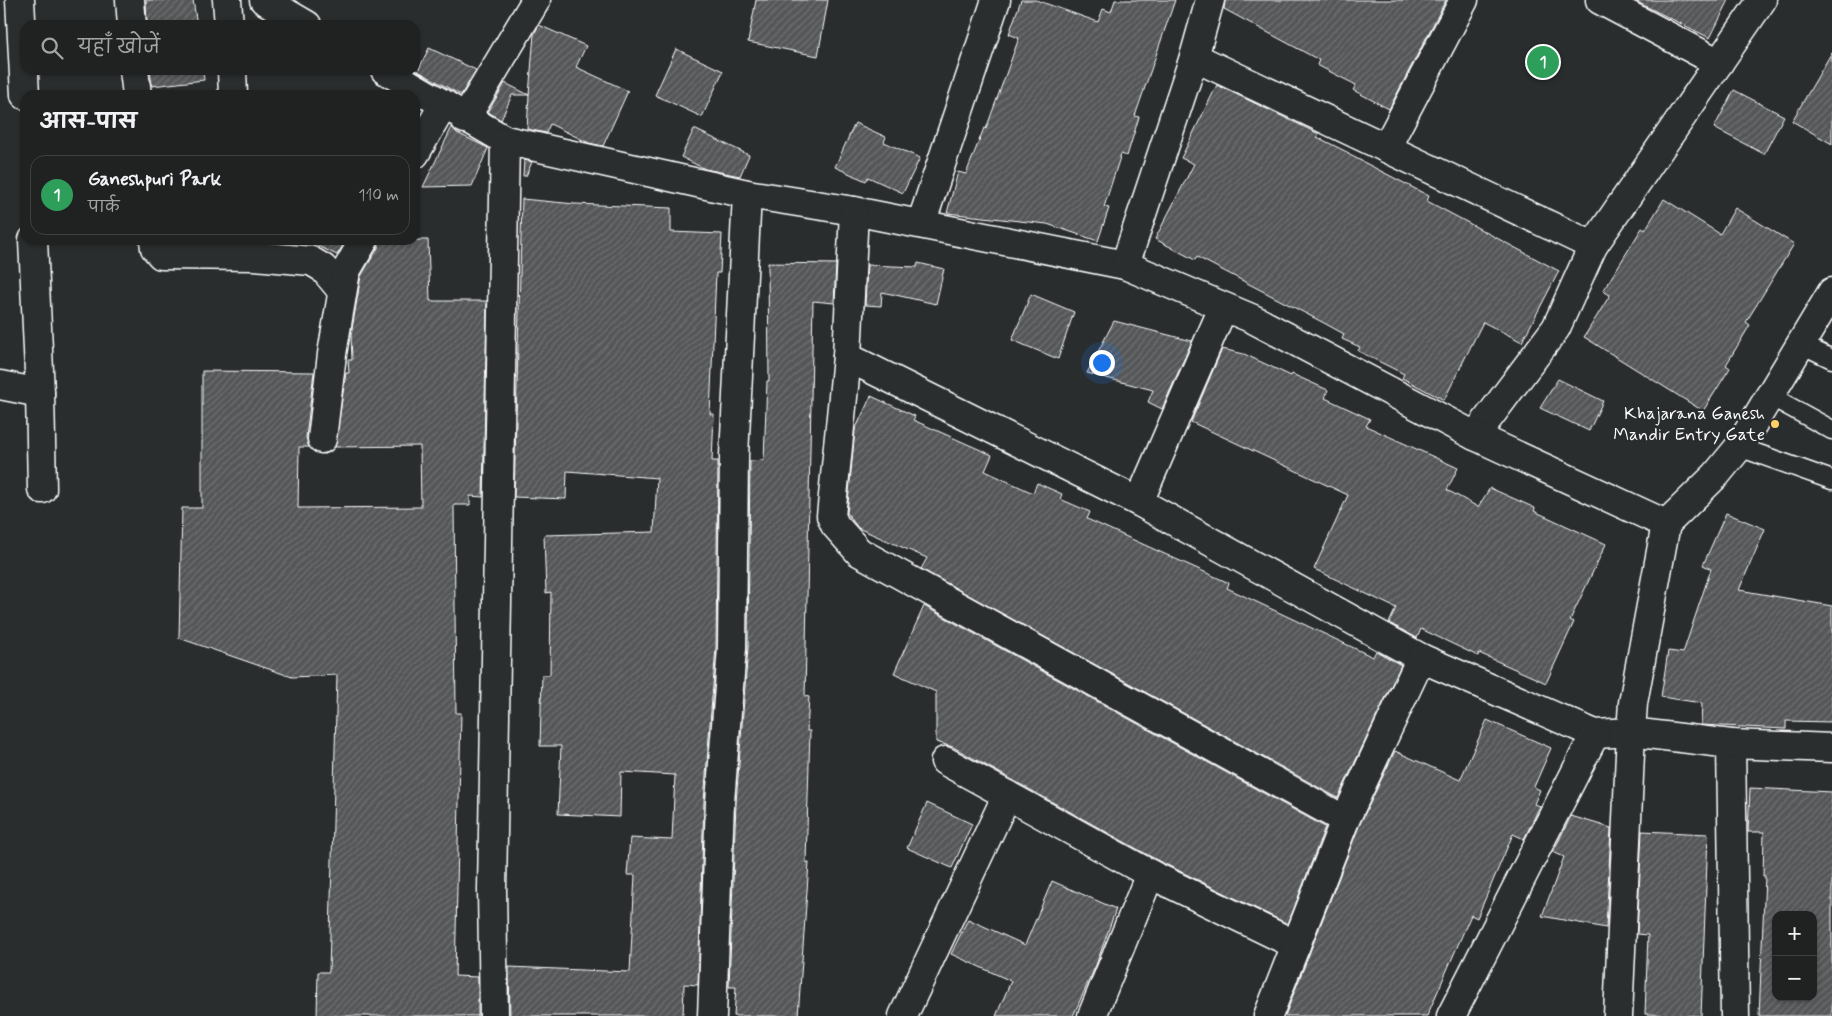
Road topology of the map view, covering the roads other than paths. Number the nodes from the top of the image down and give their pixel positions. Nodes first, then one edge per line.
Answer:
1 (20, 0) edge
2 (130, 0) edge
3 (227, 0) edge
4 (264, 0) edge
5 (536, 0) edge
6 (996, 0) edge
7 (1210, 0) edge
8 (1464, 0) edge
9 (1600, 0) edge
10 (1762, 0) edge
11 (21, 20) edge
12 (132, 20) edge
13 (229, 20) edge
14 (298, 20) edge
15 (1194, 57) junction
16 (1718, 63) junction
17 (24, 75) edge
18 (135, 75) edge
19 (232, 75) edge
20 (393, 75) edge
21 (25, 90) edge
22 (136, 90) edge
23 (233, 90) edge
24 (418, 90) edge
25 (420, 91) edge
26 (454, 112) junction
27 (505, 140) junction
28 (1386, 148) junction
29 (420, 149) edge
30 (747, 194) junction
31 (854, 211) junction
32 (921, 224) junction
33 (32, 245) edge
34 (155, 245) edge
35 (361, 245) edge
36 (1593, 246) junction
37 (1125, 265) junction
38 (342, 290) junction
39 (1224, 308) junction
40 (1828, 308) edge
41 (1803, 345) junction
42 (847, 357) junction
43 (1832, 359) edge
44 (0, 385) edge
45 (40, 392) junction
46 (1770, 396) junction
47 (1832, 430) edge
48 (1475, 436) junction
49 (322, 439) dead end
50 (1739, 447) junction
51 (1832, 480) edge
52 (42, 489) dead end
53 (1139, 502) junction
54 (1666, 524) junction
55 (1421, 658) junction
56 (1631, 732) junction
57 (1595, 734) junction
58 (1731, 744) junction
59 (1832, 748) edge
60 (944, 761) dead end
61 (1007, 795) junction
62 (1345, 820) junction
63 (1150, 874) junction
64 (1296, 945) junction
65 (494, 1016) edge
66 (712, 1016) edge
67 (903, 1016) edge
68 (1092, 1016) edge
69 (1268, 1016) edge
70 (1451, 1016) edge
71 (1618, 1016) edge
72 (1734, 1016) edge

1 - 11 street
2 - 12 street
3 - 13 street
4 - 14 street
5 - 26 street
6 - 32 street
7 - 15 street
8 - 28 street
9 - 16 street
10 - 16 street
15 - 28 street
15 - 37 street
16 - 36 street
17 - 21 street
18 - 22 street
19 - 23 street
20 - 24 street
25 - 26 street
26 - 27 street
26 - 29 street
27 - 30 street
27 - 65 street
28 - 36 street
30 - 31 street
30 - 66 street
31 - 32 street
31 - 42 street
32 - 37 street
33 - 45 street
34 - 38 street
35 - 38 street
36 - 48 street
37 - 39 street
38 - 49 street
39 - 48 street
39 - 53 street
40 - 41 street
41 - 43 lane
41 - 46 street
42 - 53 street
42 - 62 street
44 - 45 street
45 - 52 street
46 - 47 lane
46 - 50 street
48 - 54 street
50 - 51 lane
50 - 54 street
53 - 55 street
54 - 56 street
55 - 57 street
55 - 62 street
56 - 57 street
56 - 58 street
56 - 71 street
57 - 70 street
58 - 59 street
58 - 72 street
60 - 61 street
61 - 63 street
61 - 67 street
62 - 64 street
63 - 64 street
63 - 68 street
64 - 69 street

